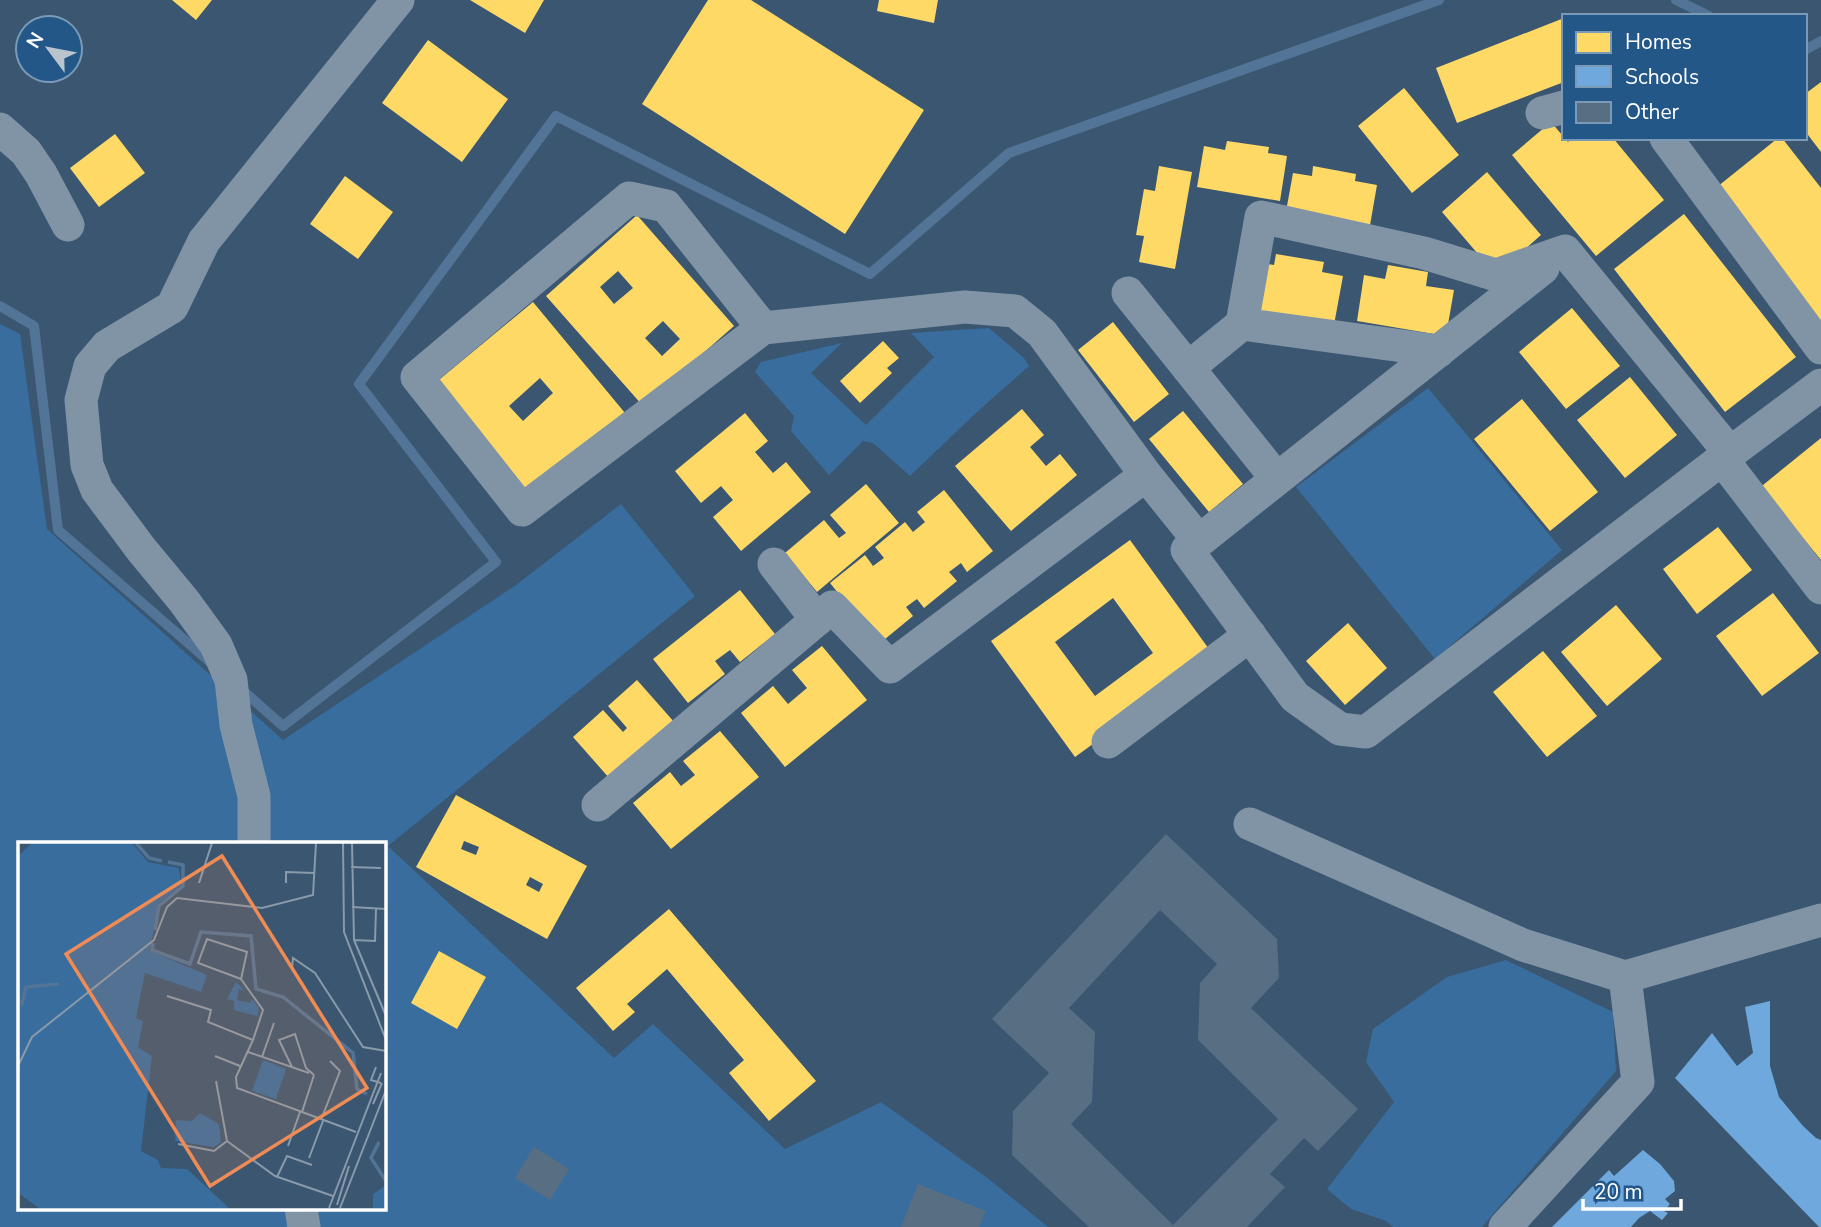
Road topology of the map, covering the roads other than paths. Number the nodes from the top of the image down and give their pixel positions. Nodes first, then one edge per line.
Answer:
1 (398, 0) edge
2 (0, 130) edge
3 (1667, 140) edge
4 (68, 225) dead end
5 (1564, 251) junction
6 (1128, 293) dead end
7 (1242, 324) junction
8 (763, 328) junction
9 (1821, 348) edge
10 (1439, 351) junction
11 (1188, 368) junction
12 (1821, 385) edge
13 (1726, 456) junction
14 (1146, 475) junction
15 (1277, 479) junction
16 (1199, 541) junction
17 (775, 564) dead end
18 (1821, 588) edge
19 (817, 620) junction
20 (1250, 635) junction
21 (1108, 742) dead end
22 (598, 804) dead end
23 (1250, 824) dead end
24 (254, 842) edge
25 (1821, 920) edge
26 (1625, 977) junction
27 (1505, 1227) edge

1 - 24 street
2 - 4 street
3 - 9 street
5 - 7 street
5 - 10 street
5 - 13 street
6 - 11 street
7 - 10 street
7 - 11 street
8 - 8 street
8 - 14 street
10 - 15 street
11 - 15 street
12 - 13 street
13 - 18 street
13 - 20 street
14 - 16 street
14 - 19 street
15 - 16 street
16 - 20 street
17 - 19 street
19 - 22 street
20 - 21 street
23 - 26 street
25 - 26 street
26 - 27 street

